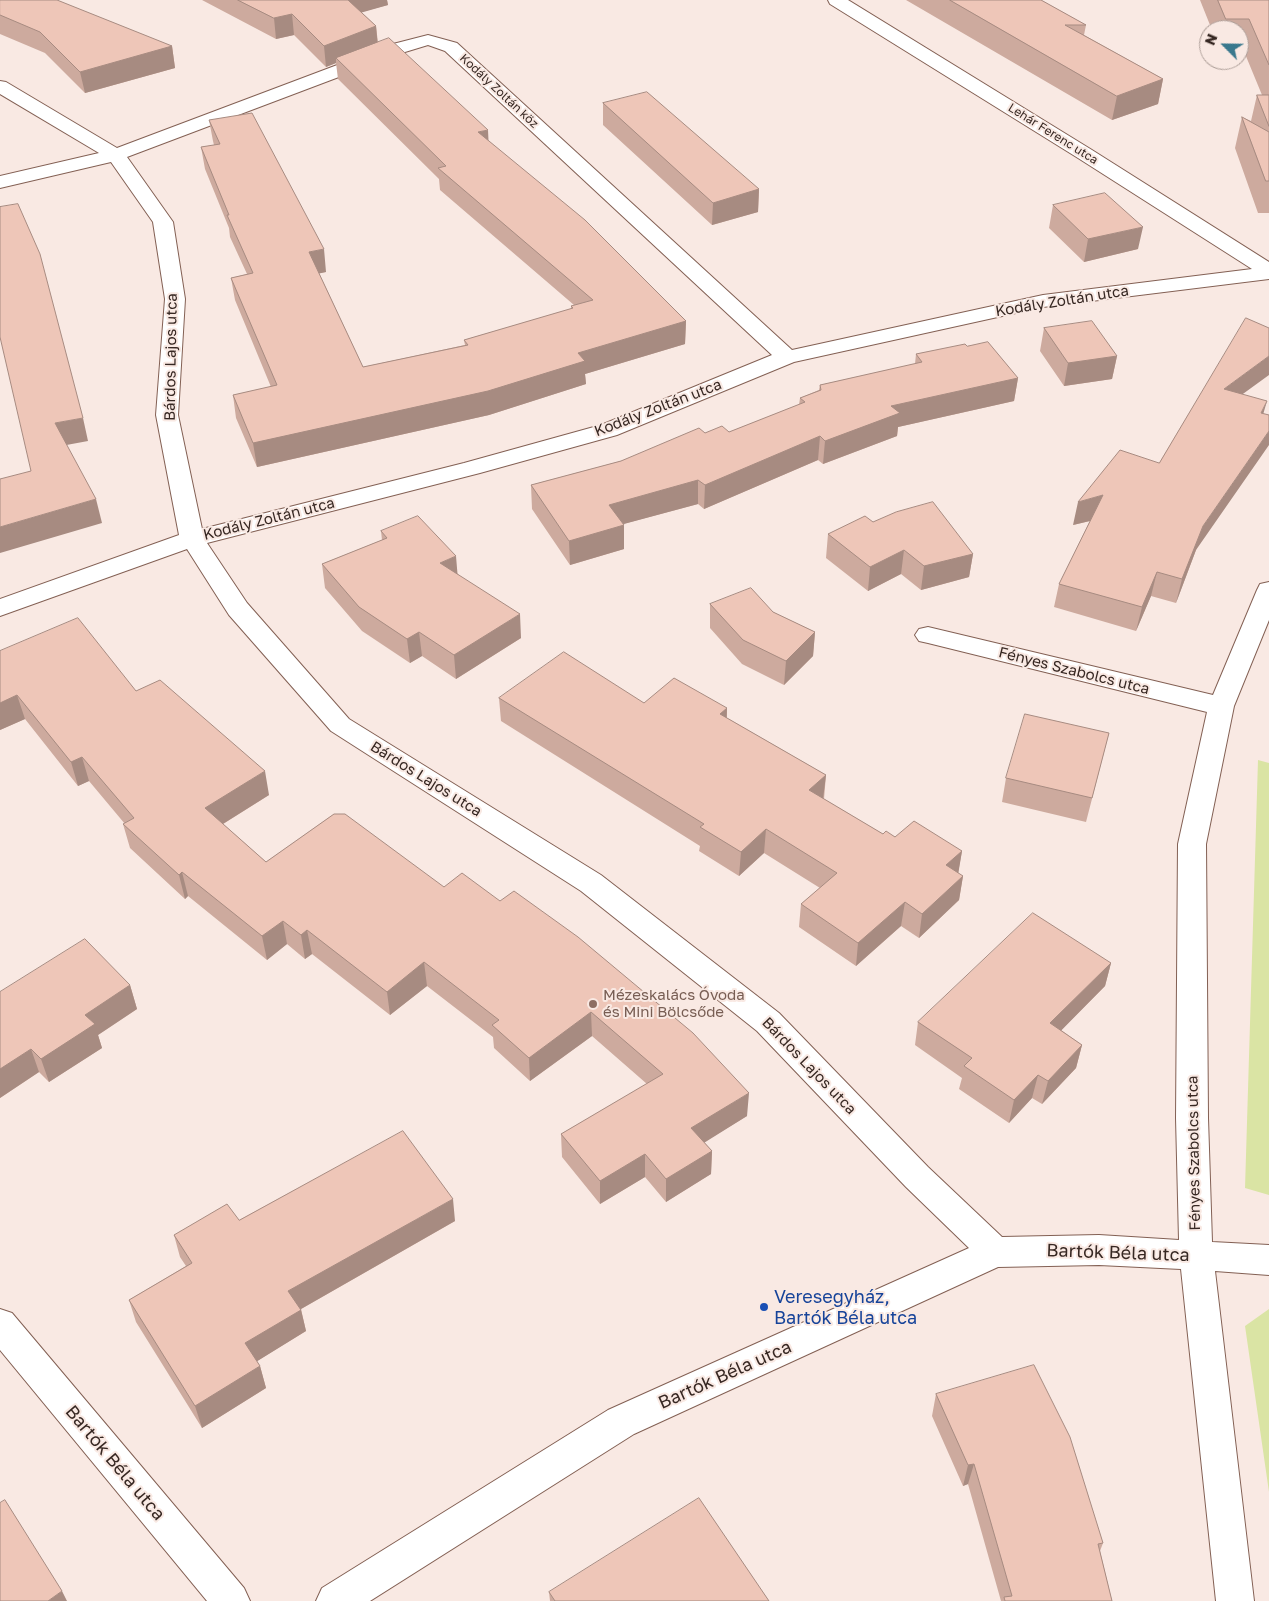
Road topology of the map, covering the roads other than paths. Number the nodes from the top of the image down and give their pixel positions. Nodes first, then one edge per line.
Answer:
1 (836, 0) edge
2 (0, 86) edge
3 (116, 155) junction
4 (0, 182) edge
5 (1269, 272) edge
6 (787, 357) junction
7 (192, 539) junction
8 (1269, 590) edge
9 (0, 608) edge
10 (928, 635) dead end
11 (1221, 706) junction
12 (995, 1252) junction
13 (1196, 1256) junction
14 (1269, 1260) edge
15 (0, 1324) edge
16 (231, 1601) edge
17 (335, 1601) edge
18 (1235, 1601) edge

1 - 5 street, Lehár Ferenc utca
2 - 3 street, Bárdos Lajos utca
3 - 4 street
3 - 6 street, Kodály Zoltán köz
3 - 7 street, Bárdos Lajos utca
5 - 6 street, Kodály Zoltán utca
6 - 7 street, Kodály Zoltán utca
7 - 9 street, Kodály Zoltán utca
7 - 12 street, Bárdos Lajos utca
8 - 11 street, Fényes Szabolcs utca
10 - 11 street, Fényes Szabolcs utca
11 - 13 street, Fényes Szabolcs utca
12 - 13 street, Bartók Béla utca
12 - 17 street, Bartók Béla utca
13 - 14 street, Bartók Béla utca
13 - 18 street, Fényes Szabolcs utca
15 - 16 street, Bartók Béla utca

